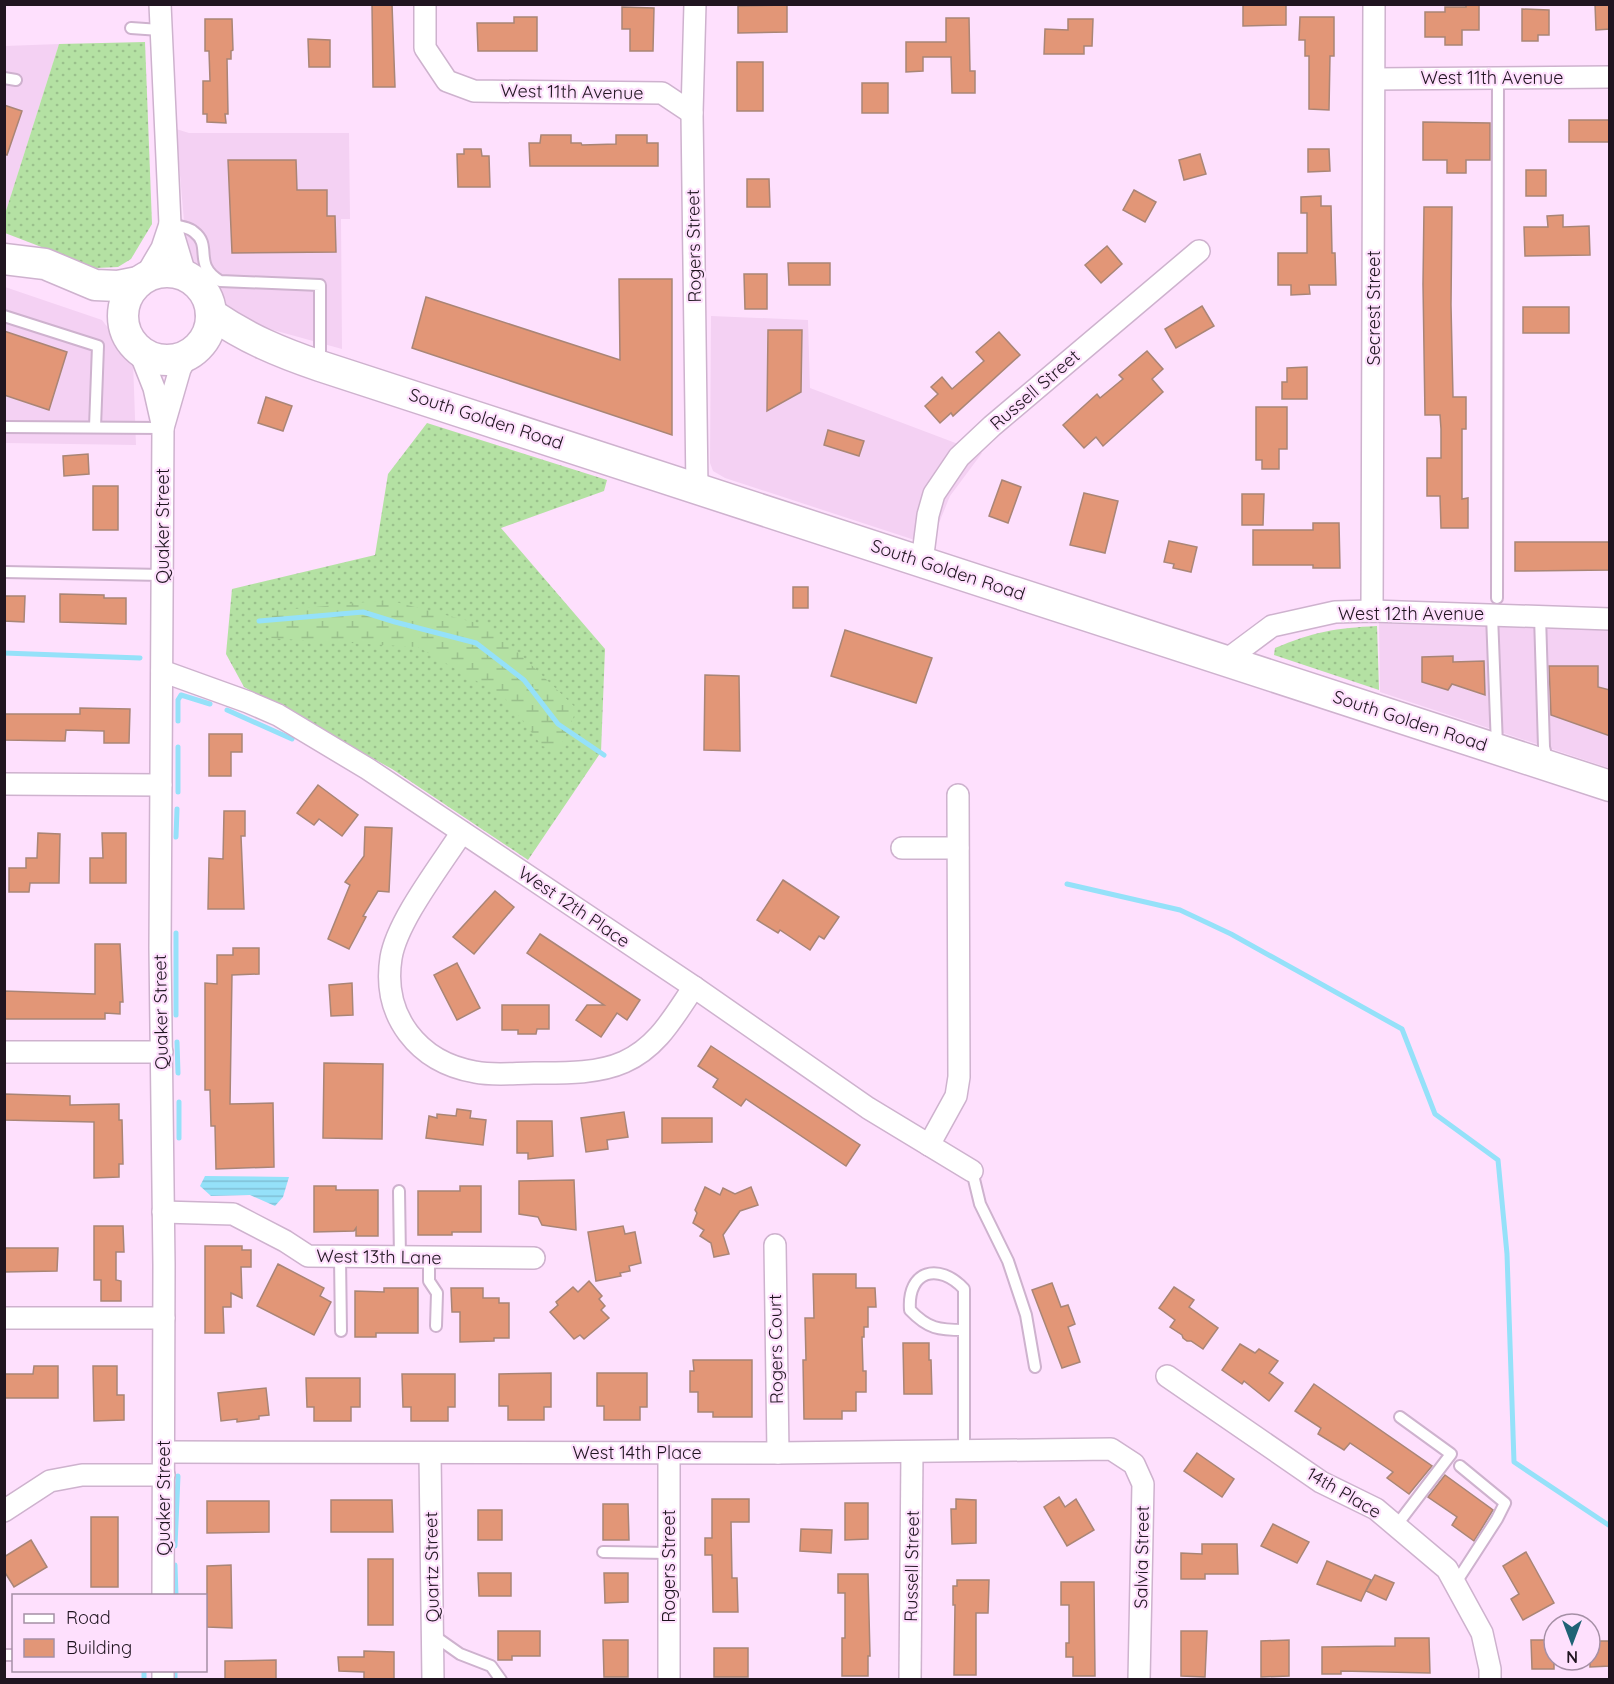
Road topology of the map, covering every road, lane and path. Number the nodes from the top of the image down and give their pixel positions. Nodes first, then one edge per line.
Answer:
1 (160, 4) edge
2 (425, 4) edge
3 (695, 4) edge
4 (1374, 4) edge
5 (131, 28) dead end
6 (160, 30) junction
7 (1610, 77) edge
8 (4, 78) edge
9 (1498, 78) junction
10 (1375, 79) junction
11 (16, 80) dead end
12 (692, 114) junction
13 (170, 225) junction
14 (1198, 251) dead end
15 (4, 259) edge
16 (4, 266) edge
17 (141, 279) junction
18 (191, 279) junction
19 (211, 314) junction
20 (4, 316) edge
21 (123, 322) junction
22 (139, 350) junction
23 (193, 352) junction
24 (286, 354) junction
25 (320, 366) junction
26 (4, 427) edge
27 (95, 427) junction
28 (163, 428) junction
29 (697, 488) junction
30 (922, 562) junction
31 (4, 572) edge
32 (162, 575) junction
33 (1495, 607) junction
34 (1372, 611) junction
35 (1540, 616) junction
36 (1610, 619) edge
37 (1225, 661) junction
38 (162, 671) junction
39 (1497, 749) junction
40 (1549, 766) junction
41 (4, 784) edge
42 (161, 785) junction
43 (1610, 786) edge
44 (958, 795) dead end
45 (462, 832) junction
46 (902, 848) dead end
47 (958, 848) junction
48 (694, 987) junction
49 (4, 1052) edge
50 (162, 1052) junction
51 (929, 1145) junction
52 (972, 1171) joint
53 (399, 1191) dead end
54 (163, 1212) junction
55 (775, 1245) dead end
56 (340, 1258) junction
57 (400, 1258) junction
58 (429, 1258) junction
59 (534, 1258) dead end
60 (4, 1318) edge
61 (164, 1318) junction
62 (436, 1326) dead end
63 (964, 1330) junction
64 (341, 1331) dead end
65 (1035, 1367) dead end
66 (1167, 1376) dead end
67 (1400, 1417) dead end
68 (1111, 1449) joint
69 (164, 1452) junction
70 (912, 1452) junction
71 (964, 1452) junction
72 (669, 1453) junction
73 (778, 1453) junction
74 (430, 1454) junction
75 (1460, 1466) dead end
76 (164, 1475) junction
77 (4, 1510) edge
78 (1396, 1526) junction
79 (603, 1552) dead end
80 (669, 1553) junction
81 (1455, 1584) junction
82 (163, 1594) edge
83 (432, 1634) junction
84 (433, 1680) edge
85 (501, 1680) edge
86 (669, 1680) edge
87 (910, 1680) edge
88 (1139, 1680) edge
89 (1490, 1680) edge

1 - 6 street
2 - 12 street, West 11th Avenue
3 - 12 street, Rogers Street
4 - 10 street, Secrest Street
5 - 6 lane
6 - 13 street
7 - 9 street, West 11th Avenue
8 - 11 lane
9 - 10 street, West 11th Avenue
9 - 33 lane
10 - 34 street, Secrest Street
12 - 29 street, Rogers Street
13 - 17 street
13 - 18 street
13 - 25 lane
14 - 30 street, Russell Street
15 - 17 main road
16 - 21 main road
17 - 18 main road
17 - 21 main road
18 - 19 main road
19 - 23 main road
19 - 24 main road, South Golden Road
20 - 27 lane
21 - 22 main road
22 - 23 main road
22 - 28 street, Quaker Street
23 - 24 main road, South Golden Road
23 - 28 street, Quaker Street
24 - 25 main road, South Golden Road
25 - 29 main road, South Golden Road
26 - 27 lane
27 - 28 lane
28 - 32 street, Quaker Street
29 - 30 main road, South Golden Road
30 - 37 main road, South Golden Road
31 - 32 lane
32 - 38 street, Quaker Street
33 - 34 street, West 12th Avenue
33 - 35 street, West 12th Avenue
33 - 39 lane
34 - 37 street, West 12th Avenue
35 - 36 street, West 12th Avenue
35 - 40 lane
37 - 39 main road, South Golden Road
38 - 42 street, Quaker Street
38 - 45 street, West 12th Place
39 - 40 main road, South Golden Road
40 - 43 main road, South Golden Road
41 - 42 street
42 - 50 street, Quaker Street
44 - 47 street
45 - 48 street, West 12th Place
45 - 48 street
46 - 47 street
47 - 51 street
48 - 51 street, West 12th Place
49 - 50 street
50 - 54 street, Quaker Street
51 - 52 street, West 12th Place
52 - 65 lane
53 - 57 lane
54 - 56 street, West 13th Lane
54 - 61 street, Quaker Street
55 - 73 street, Rogers Court
56 - 57 street, West 13th Lane
56 - 64 lane
57 - 58 street, West 13th Lane
58 - 59 street, West 13th Lane
58 - 62 lane
60 - 61 street
61 - 69 street, Quaker Street
63 - 63 lane
63 - 71 lane
66 - 78 street, 14th Place
67 - 78 lane
68 - 71 street, West 14th Place
68 - 88 street, Salvia Street
69 - 74 street, West 14th Place
69 - 76 street, Quaker Street
70 - 71 street, West 14th Place
70 - 73 street, West 14th Place
70 - 87 street, Russell Street
72 - 73 street, West 14th Place
72 - 74 street, West 14th Place
72 - 80 street, Rogers Street
74 - 83 street, Quartz Street
75 - 81 lane
76 - 77 street
76 - 82 street, Quaker Street
78 - 81 street, 14th Place
79 - 80 lane
80 - 86 street, Rogers Street
81 - 89 street, 14th Place
83 - 84 street, Quartz Street
83 - 85 lane

